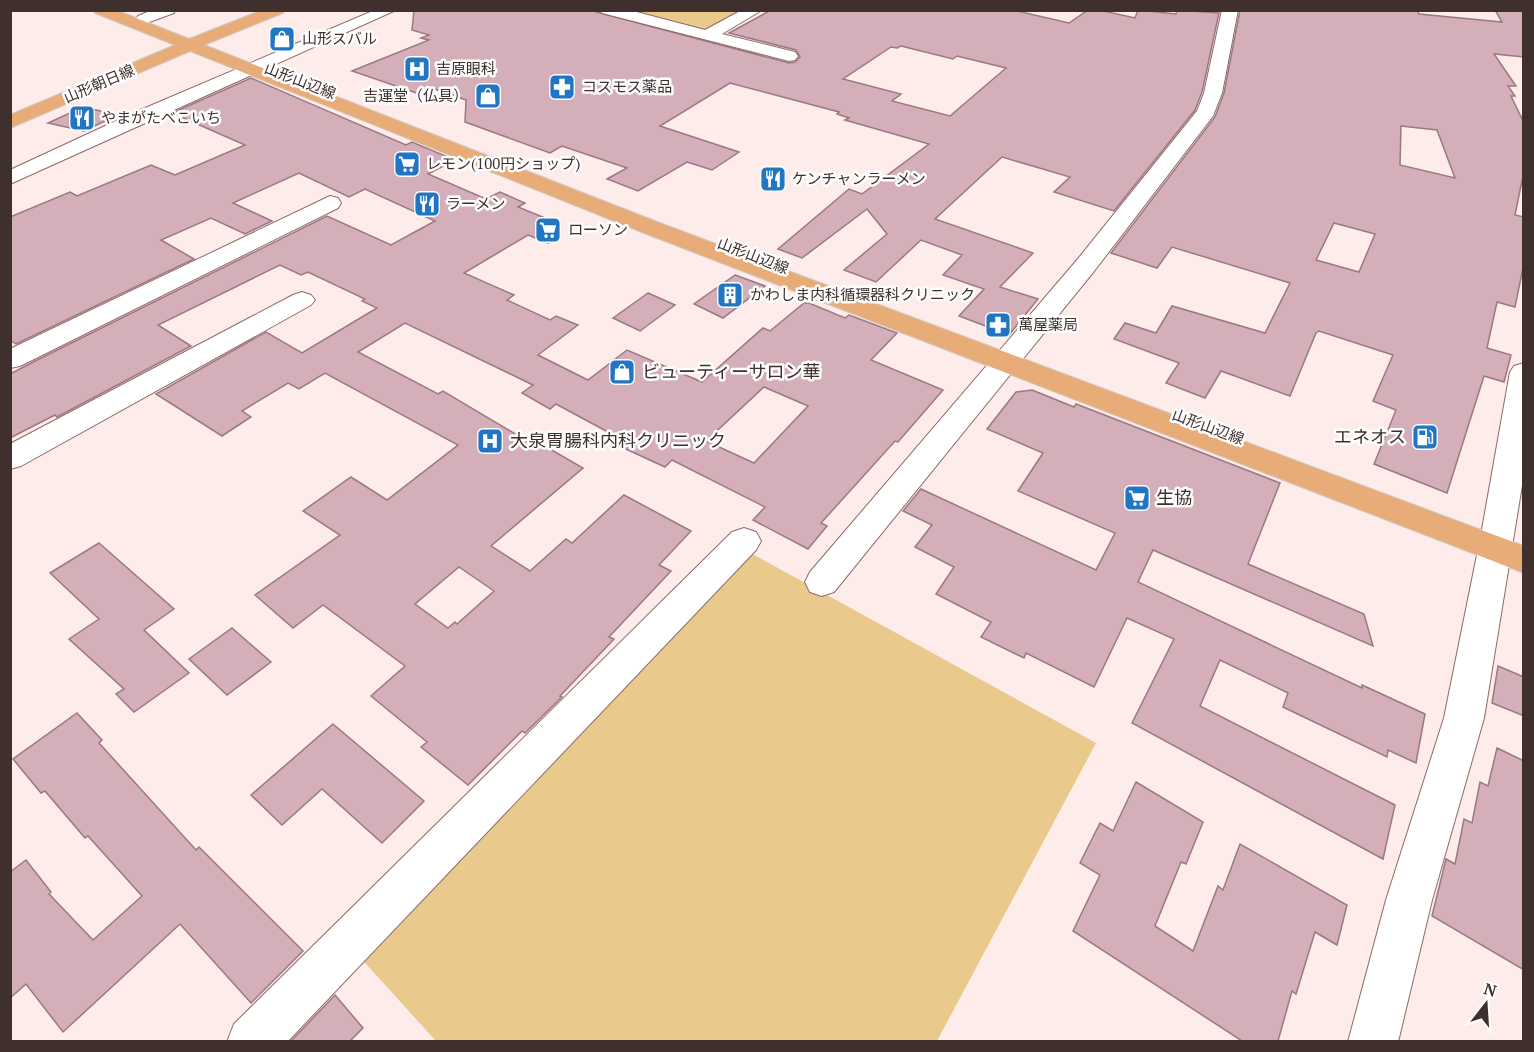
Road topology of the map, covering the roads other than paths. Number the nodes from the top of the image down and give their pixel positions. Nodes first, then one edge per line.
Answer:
1 (100, 10) edge
2 (125, 10) edge
3 (168, 10) edge
4 (259, 10) edge
5 (277, 10) edge
6 (389, 10) edge
7 (608, 10) edge
8 (755, 10) edge
9 (1230, 10) edge
10 (144, 19) junction
11 (707, 35) junction
12 (188, 41) junction
13 (789, 56) dead end
14 (255, 68) junction
15 (10, 112) edge
16 (10, 122) edge
17 (10, 178) edge
18 (330, 203) dead end
19 (302, 300) dead end
20 (1007, 358) junction
21 (10, 360) edge
22 (1524, 372) edge
23 (10, 458) edge
24 (744, 541) dead end
25 (1510, 547) edge
26 (822, 582) dead end
27 (252, 1041) edge
28 (1373, 1041) edge

1 - 12 main road
2 - 10 main road
3 - 10 street
4 - 12 main road
5 - 12 main road
6 - 14 street
7 - 11 street
8 - 11 street
9 - 20 street
10 - 12 main road
11 - 13 street
12 - 14 main road, 山形山辺線
12 - 15 main road, 山形朝日線
12 - 16 main road, 山形朝日線
14 - 17 street
14 - 20 main road, 山形山辺線
18 - 21 street
19 - 23 street
20 - 25 main road, 山形山辺線
20 - 26 street
22 - 25 street
24 - 27 street
25 - 28 street

